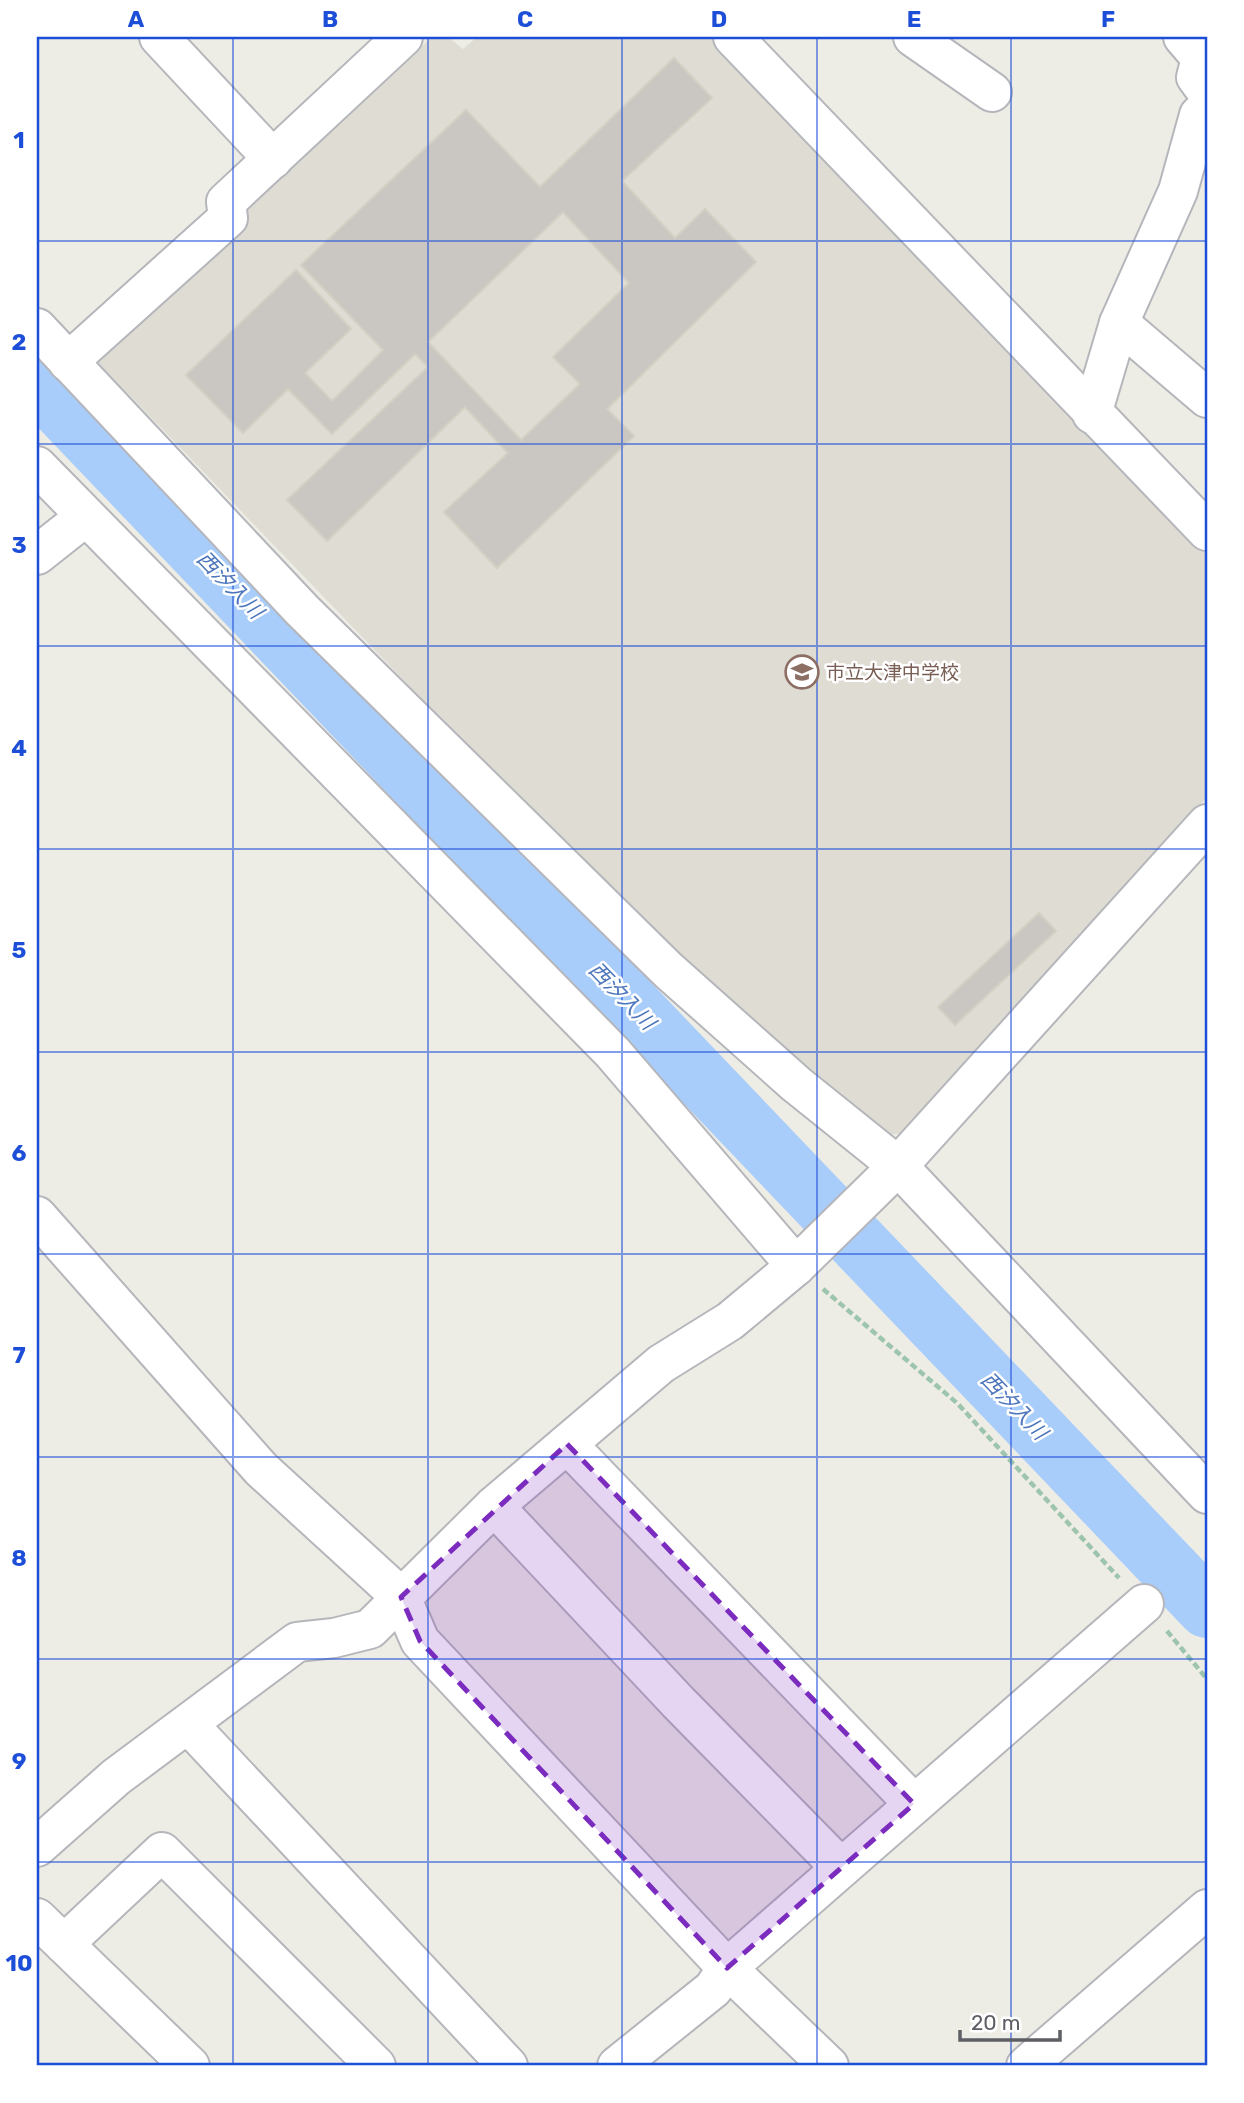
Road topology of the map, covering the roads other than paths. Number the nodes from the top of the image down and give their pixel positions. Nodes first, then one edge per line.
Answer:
1 (159, 37) edge
2 (733, 37) edge
3 (913, 37) edge
4 (388, 42) edge
5 (992, 92) dead end
6 (1207, 108) edge
7 (273, 159) junction
8 (1119, 323) junction
9 (37, 328) edge
10 (68, 362) junction
11 (1207, 398) edge
12 (1092, 414) junction
13 (37, 466) edge
14 (85, 517) junction
15 (1207, 531) edge
16 (37, 555) edge
17 (1207, 824) edge
18 (898, 1166) junction
19 (37, 1216) edge
20 (796, 1266) junction
21 (567, 1444) junction
22 (1202, 1477) edge
23 (494, 1506) junction
24 (401, 1597) junction
25 (1144, 1604) road end
26 (188, 1724) junction
27 (914, 1804) junction
28 (37, 1847) edge
29 (840, 1867) junction
30 (1207, 1909) edge
31 (37, 1917) edge
32 (64, 1944) junction
33 (720, 1978) junction
34 (190, 2066) edge
35 (376, 2066) edge
36 (508, 2066) edge
37 (617, 2066) edge
38 (791, 2066) edge
39 (830, 2066) edge
40 (1026, 2066) edge

1 - 7 street
2 - 12 street
3 - 5 street
4 - 7 street
6 - 8 street
7 - 10 street
8 - 11 street
8 - 12 street
9 - 10 street
10 - 18 street
12 - 15 street
13 - 14 street
14 - 16 street
14 - 20 street
17 - 18 street
18 - 20 street
18 - 22 street
19 - 24 street
20 - 21 street
21 - 23 street
21 - 27 street
23 - 24 street
23 - 29 street
24 - 26 street
24 - 33 street
25 - 27 street
26 - 28 street
26 - 36 street
27 - 29 street
29 - 33 street
30 - 40 street
31 - 32 street
32 - 34 street
32 - 35 street
33 - 37 street
33 - 38 street
33 - 39 street

